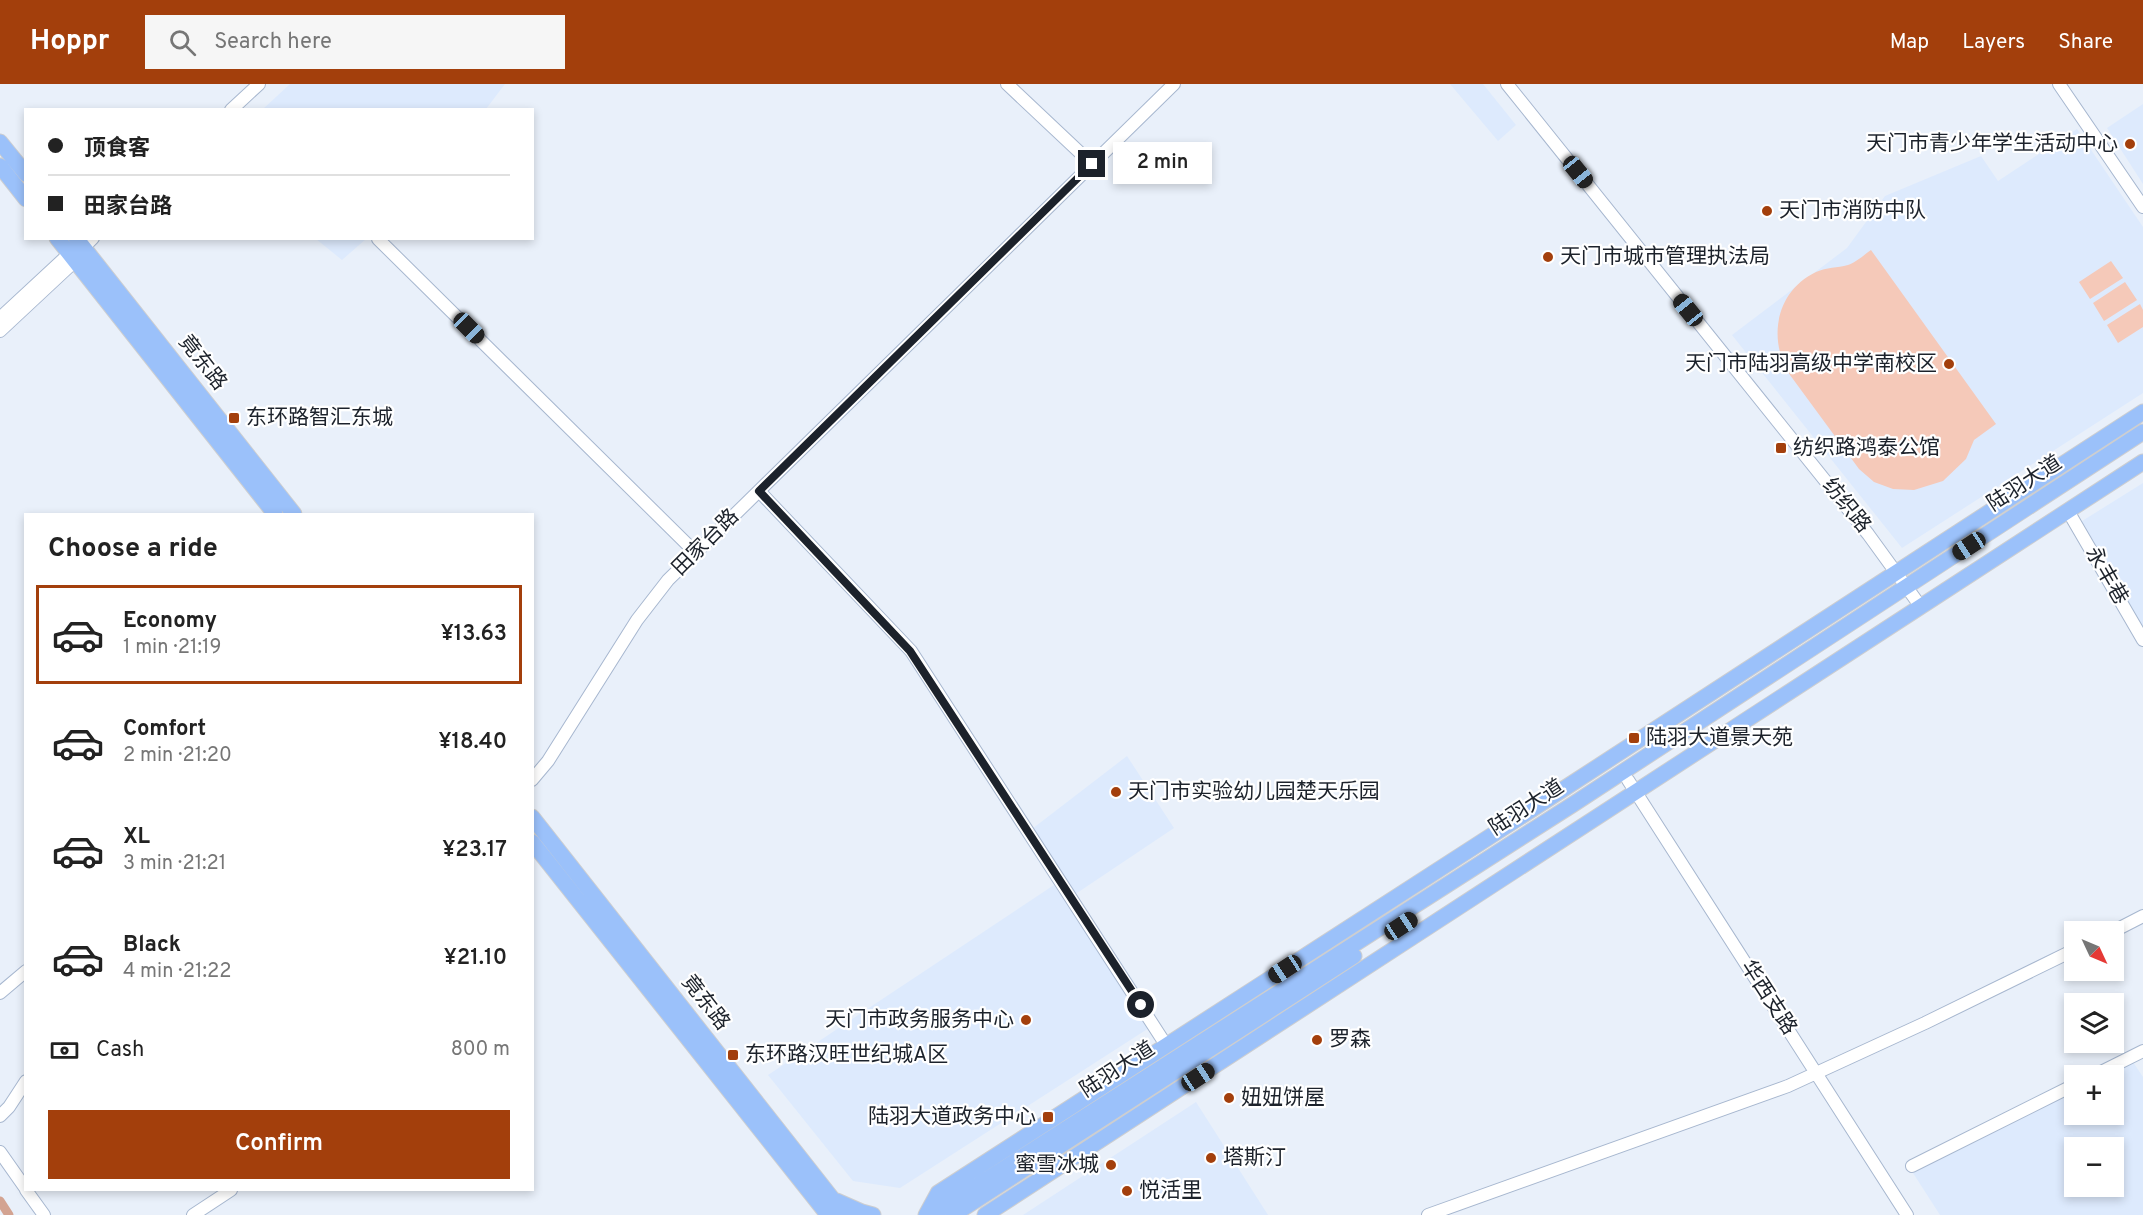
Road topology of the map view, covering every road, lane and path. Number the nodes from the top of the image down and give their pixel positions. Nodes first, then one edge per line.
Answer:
1 (259, 84) edge
2 (1007, 84) edge
3 (1174, 84) edge
4 (1507, 84) edge
5 (2060, 84) edge
6 (233, 108) edge
7 (0, 142) edge
8 (1092, 164) junction
9 (0, 166) edge
10 (24, 172) edge
11 (24, 196) edge
12 (2143, 207) edge
13 (61, 240) edge
14 (380, 240) edge
15 (79, 248) edge
16 (0, 318) edge
17 (0, 331) edge
18 (2143, 412) edge
19 (2143, 432) edge
20 (2143, 443) edge
21 (2143, 462) edge
22 (759, 491) junction
23 (2068, 511) junction
24 (274, 513) edge
25 (293, 513) edge
26 (695, 552) junction
27 (1896, 573) junction
28 (1909, 591) junction
29 (1921, 607) junction
30 (2143, 640) edge
31 (534, 778) edge
32 (1632, 787) junction
33 (534, 820) edge
34 (534, 844) edge
35 (2143, 916) edge
36 (2124, 926) edge
37 (2064, 955) edge
38 (24, 973) edge
39 (0, 993) edge
40 (1167, 1045) junction
41 (2143, 1051) edge
42 (2115, 1065) edge
43 (1817, 1074) junction
44 (24, 1084) edge
45 (2064, 1090) edge
46 (0, 1116) edge
47 (0, 1152) edge
48 (1912, 1166) dead end
49 (24, 1186) edge
50 (229, 1191) edge
51 (28, 1192) edge
52 (822, 1196) junction
53 (44, 1215) edge
54 (193, 1215) edge
55 (821, 1215) edge
56 (828, 1215) edge
57 (845, 1215) edge
58 (873, 1215) edge
59 (926, 1215) edge
60 (931, 1215) edge
61 (953, 1215) edge
62 (985, 1215) edge
63 (1428, 1215) edge
64 (1907, 1215) edge

1 - 6 street
2 - 8 street
3 - 8 street, 田家台路
4 - 27 street, 纺织路
5 - 12 street
7 - 10 main road
8 - 22 street, 田家台路
9 - 11 main road
13 - 15 main road, 竟东路
14 - 26 street
15 - 16 street
15 - 17 street
15 - 24 main road, 竟东路
15 - 25 main road, 竟东路
18 - 27 main road
19 - 28 main road, 陆羽大道
20 - 28 main road, 陆羽大道
21 - 23 main road
22 - 26 street, 田家台路
22 - 40 street
23 - 29 main road
23 - 30 street, 永丰巷
26 - 31 street, 田家台路
27 - 28 street, 纺织路
27 - 40 main road
28 - 29 street, 纺织路
28 - 32 main road, 陆羽大道
28 - 60 main road, 陆羽大道
29 - 32 main road
32 - 43 street, 华西支路
32 - 61 main road, 陆羽大道
32 - 62 main road
33 - 52 main road, 竟东路
34 - 52 main road, 竟东路
35 - 36 street
37 - 43 street
38 - 39 street
40 - 59 main road
41 - 42 street
43 - 63 street
43 - 64 street, 华西支路
44 - 46 street
45 - 48 street
47 - 49 street
50 - 54 street
51 - 53 street
52 - 55 main road
52 - 56 main road, 竟东路
52 - 57 main road, 竟东路
52 - 58 main road

